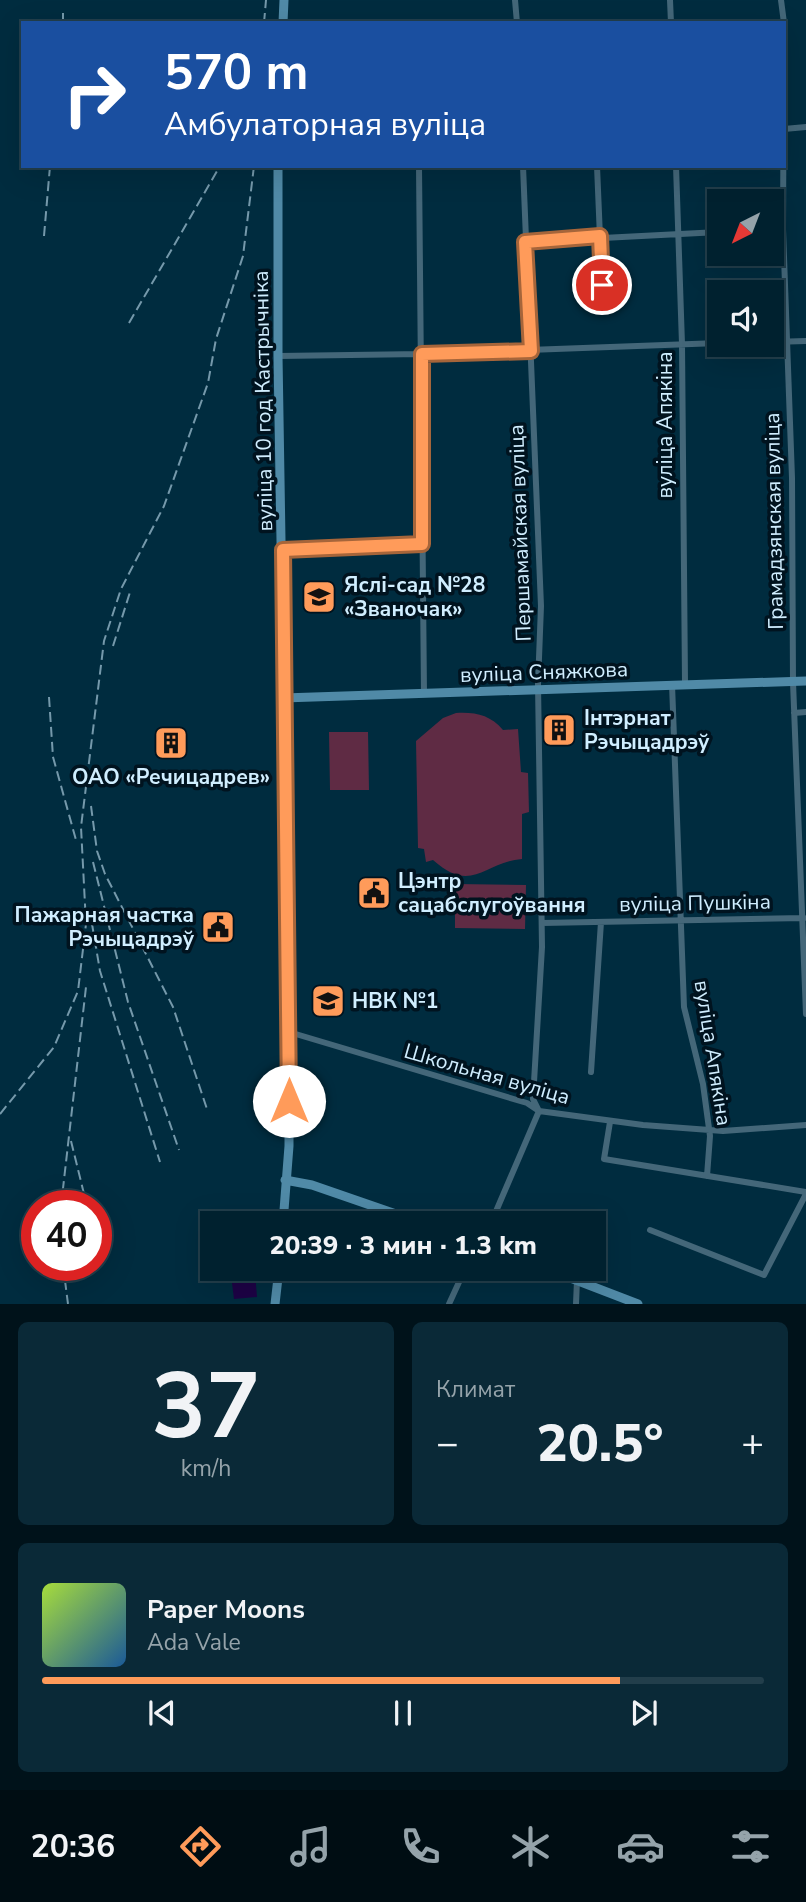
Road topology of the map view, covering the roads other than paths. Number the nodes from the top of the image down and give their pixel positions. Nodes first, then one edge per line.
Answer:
1 (284, 0) edge
2 (515, 0) edge
3 (670, 0) edge
4 (782, 0) edge
5 (283, 21) edge
6 (517, 21) edge
7 (671, 21) edge
8 (784, 21) edge
9 (806, 127) edge
10 (786, 129) edge
11 (278, 168) edge
12 (419, 168) edge
13 (523, 168) edge
14 (597, 168) edge
15 (676, 168) edge
16 (784, 168) edge
17 (784, 189) edge
18 (707, 233) edge
19 (679, 234) junction
20 (600, 236) junction
21 (525, 242) junction
22 (784, 252) edge
23 (602, 285) dead end
24 (806, 341) edge
25 (784, 342) edge
26 (788, 342) junction
27 (707, 343) edge
28 (682, 344) junction
29 (531, 351) junction
30 (422, 354) junction
31 (278, 356) junction
32 (422, 544) junction
33 (283, 550) junction
34 (806, 681) edge
35 (793, 682) junction
36 (685, 683) junction
37 (672, 684) junction
38 (539, 691) junction
39 (424, 694) junction
40 (283, 698) junction
41 (806, 712) edge
42 (794, 713) junction
43 (804, 918) edge
44 (681, 920) junction
45 (601, 922) junction
46 (542, 923) junction
47 (806, 1014) edge
48 (289, 1032) junction
49 (591, 1072) dead end
50 (539, 1111) junction
51 (610, 1122) junction
52 (806, 1125) edge
53 (709, 1130) junction
54 (707, 1176) junction
55 (285, 1180) junction
56 (806, 1193) edge
57 (284, 1211) edge
58 (387, 1211) edge
59 (496, 1211) edge
60 (650, 1230) dead end
61 (278, 1281) edge
62 (460, 1281) edge
63 (577, 1281) edge
64 (580, 1281) edge
65 (275, 1304) edge
66 (449, 1304) edge
67 (576, 1304) edge
68 (638, 1304) edge

1 - 5 street
2 - 6 street
3 - 7 street
4 - 8 street, Грамадзянская вуліца
9 - 10 street
11 - 31 street, вуліца 10 год Кастрычніка
12 - 30 street
13 - 21 street, Першамайская вуліца
14 - 20 street
15 - 19 street, вуліца Апякіна
16 - 17 street, Грамадзянская вуліца
18 - 19 street
19 - 20 street
19 - 28 street, вуліца Апякіна
20 - 21 street
20 - 23 street
21 - 29 street, Першамайская вуліца
22 - 26 street, Грамадзянская вуліца
24 - 26 street
25 - 26 street
26 - 35 street, Грамадзянская вуліца
27 - 28 street
28 - 29 street
28 - 36 street, вуліца Апякіна
29 - 30 street
29 - 38 street, Першамайская вуліца
30 - 31 street
30 - 32 street
31 - 33 street, вуліца 10 год Кастрычніка
32 - 33 street
32 - 39 street
33 - 40 street, вуліца 10 год Кастрычніка
34 - 35 street, вуліца Сняжкова
35 - 36 street, вуліца Сняжкова
35 - 42 street, Грамадзянская вуліца
36 - 37 street, вуліца Сняжкова
37 - 38 street, вуліца Сняжкова
37 - 44 street, вуліца Апякіна
38 - 39 street, вуліца Сняжкова
38 - 46 street, Першамайская вуліца
39 - 40 street, вуліца Сняжкова
40 - 48 street, вуліца 10 год Кастрычніка
41 - 42 street
42 - 43 street, Грамадзянская вуліца
43 - 44 street, вуліца Пушкіна
43 - 47 street, Грамадзянская вуліца
44 - 45 street, вуліца Пушкіна
44 - 53 street, вуліца Апякіна
45 - 46 street, вуліца Пушкіна
45 - 49 street
46 - 50 street, Першамайская вуліца
48 - 50 street, Школьная вуліца
48 - 55 street, вуліца 10 год Кастрычніка
50 - 51 street, Школьная вуліца
50 - 59 street
51 - 53 street, Школьная вуліца
51 - 54 street
52 - 53 street, Школьная вуліца
53 - 54 street, вуліца Апякіна
54 - 56 street
55 - 57 street, вуліца 10 год Кастрычніка
55 - 58 street
56 - 60 street
61 - 65 street
62 - 66 street
63 - 67 street
64 - 68 street

